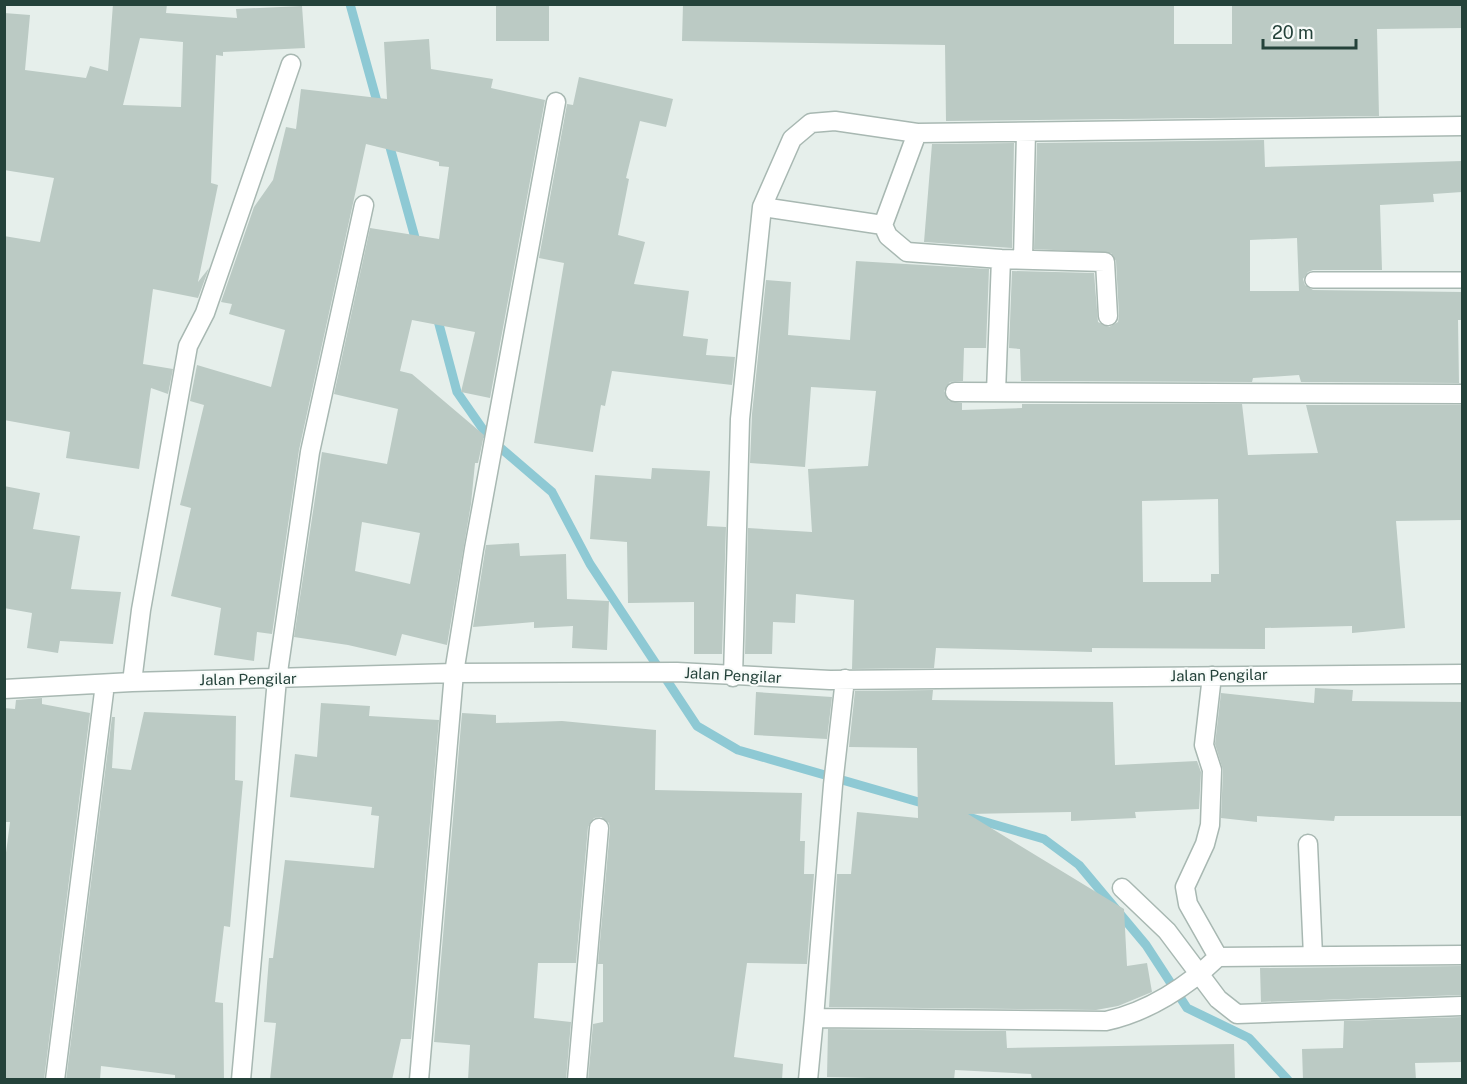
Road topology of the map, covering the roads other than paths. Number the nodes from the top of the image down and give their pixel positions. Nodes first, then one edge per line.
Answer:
1 (291, 64) dead end
2 (556, 102) dead end
3 (1462, 126) edge
4 (1026, 132) junction
5 (917, 133) junction
6 (364, 205) dead end
7 (762, 207) junction
8 (883, 225) junction
9 (1001, 259) junction
10 (1023, 259) junction
11 (1312, 280) dead end
12 (1462, 280) edge
13 (1108, 316) dead end
14 (955, 392) dead end
15 (996, 392) junction
16 (1462, 394) edge
17 (454, 673) junction
18 (1462, 675) edge
19 (733, 676) junction
20 (1212, 676) junction
21 (277, 679) junction
22 (845, 679) junction
23 (132, 682) junction
24 (105, 684) junction
25 (4, 689) edge
26 (599, 828) dead end
27 (1308, 844) dead end
28 (1122, 888) dead end
29 (1462, 955) edge
30 (1313, 956) junction
31 (1218, 957) junction
32 (1199, 975) junction
33 (1462, 1006) edge
34 (814, 1018) junction
35 (55, 1080) edge
36 (241, 1080) edge
37 (419, 1080) edge
38 (577, 1080) edge
39 (808, 1080) edge

1 - 23 street
2 - 17 street
3 - 4 street
4 - 5 street
4 - 10 street
5 - 7 street
5 - 8 street
6 - 21 street
7 - 8 street
7 - 19 street
8 - 9 street
9 - 10 street
9 - 15 street
10 - 13 street
11 - 12 lane
14 - 15 street
15 - 16 street
17 - 19 street, Jalan Pengilar
17 - 21 street, Jalan Pengilar
17 - 37 street
18 - 20 street, Jalan Pengilar
19 - 22 street, Jalan Pengilar
20 - 22 street, Jalan Pengilar
20 - 31 street
21 - 23 street, Jalan Pengilar
21 - 36 street
22 - 34 street
23 - 24 street, Jalan Pengilar
24 - 25 street, Jalan Pengilar
24 - 35 street
26 - 38 street
27 - 30 street
28 - 32 street
29 - 30 street
30 - 31 street
31 - 32 street
32 - 33 street
32 - 34 street
34 - 39 street

